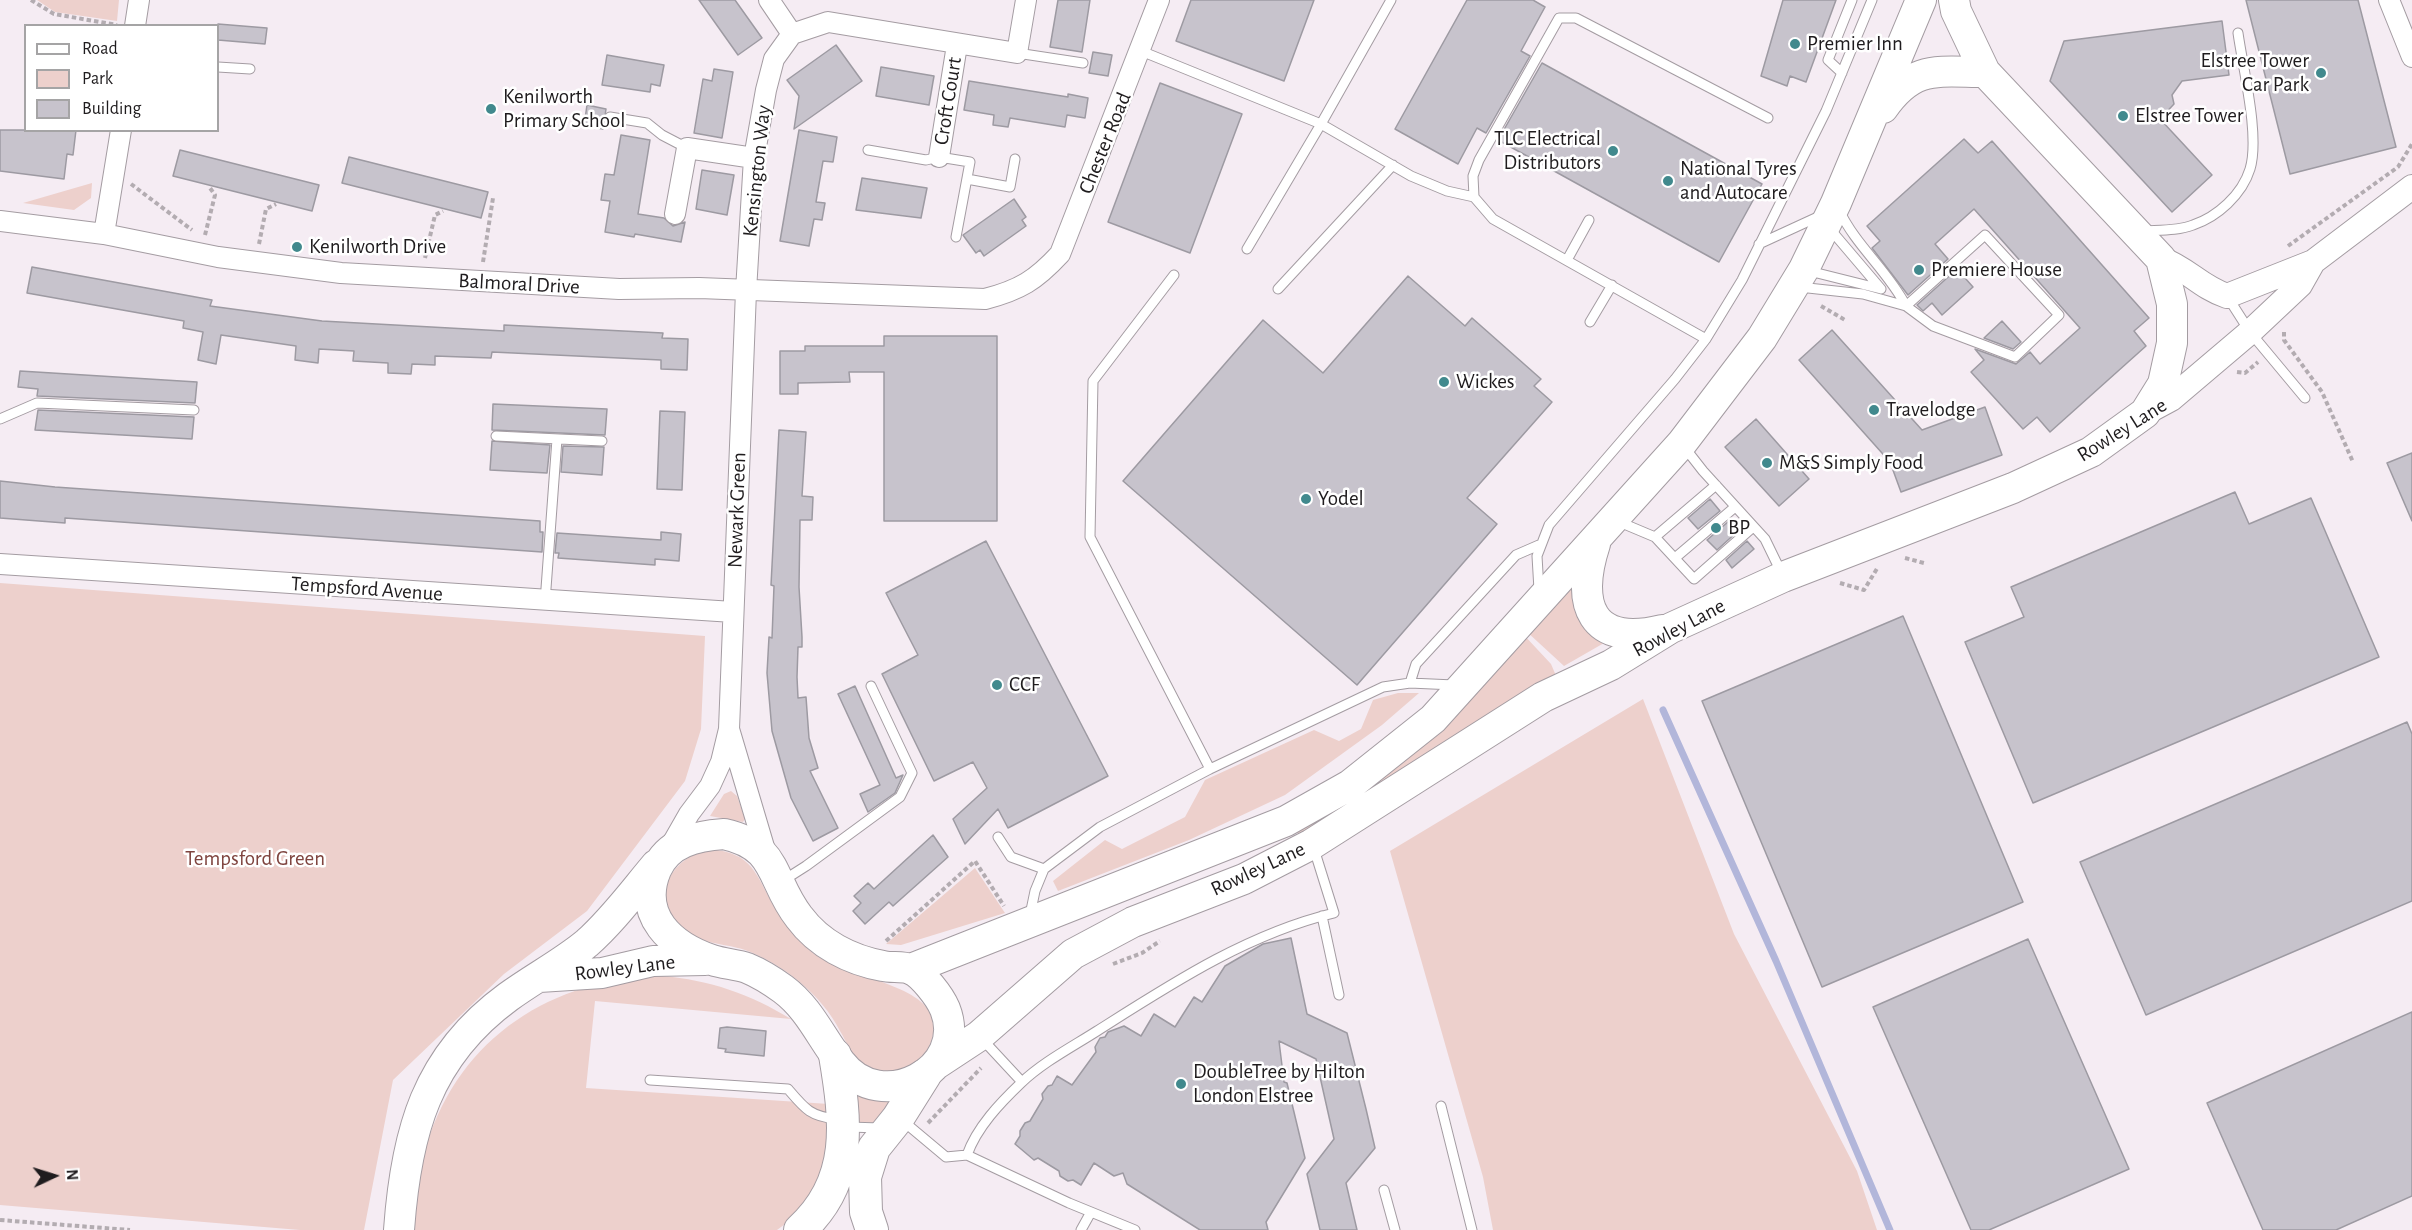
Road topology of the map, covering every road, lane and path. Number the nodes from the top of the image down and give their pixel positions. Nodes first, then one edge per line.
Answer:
1 (31, 0) edge
2 (139, 0) edge
3 (769, 0) edge
4 (1026, 0) edge
5 (1159, 0) edge
6 (1390, 0) edge
7 (1852, 0) edge
8 (1872, 0) edge
9 (1920, 0) edge
10 (1954, 0) edge
11 (2389, 0) edge
12 (114, 24) edge
13 (135, 24) edge
14 (2238, 33) dead end
15 (792, 34) junction
16 (957, 45) junction
17 (1141, 51) junction
18 (1017, 53) junction
19 (2412, 57) edge
20 (1083, 63) dead end
21 (219, 67) edge
22 (250, 69) dead end
23 (1985, 72) junction
24 (1842, 73) junction
25 (610, 117) dead end
26 (1768, 118) dead end
27 (1321, 124) junction
28 (1869, 127) junction
29 (121, 132) edge
30 (2412, 144) edge
31 (687, 148) junction
32 (868, 150) dead end
33 (939, 157) junction
34 (754, 158) junction
35 (1015, 159) dead end
36 (1393, 165) junction
37 (967, 179) junction
38 (131, 184) dead end
39 (2412, 187) edge
40 (210, 188) dead end
41 (1474, 197) junction
42 (493, 198) dead end
43 (276, 204) dead end
44 (443, 210) dead end
45 (1831, 213) junction
46 (675, 214) dead end
47 (1588, 220) dead end
48 (0, 221) edge
49 (2135, 231) junction
50 (196, 233) dead end
51 (104, 234) junction
52 (205, 235) dead end
53 (956, 237) dead end
54 (1759, 244) junction
55 (258, 248) dead end
56 (2286, 248) dead end
57 (1247, 249) dead end
58 (2161, 259) junction
59 (1567, 260) junction
60 (425, 261) dead end
61 (483, 262) dead end
62 (2313, 262) junction
63 (1174, 275) dead end
64 (1037, 278) joint
65 (1612, 285) junction
66 (1803, 286) junction
67 (1278, 288) dead end
68 (746, 291) junction
69 (2227, 296) junction
70 (1906, 306) junction
71 (1845, 320) dead end
72 (1590, 322) dead end
73 (2250, 332) junction
74 (1706, 339) junction
75 (2305, 398) dead end
76 (194, 410) dead end
77 (2145, 413) junction
78 (0, 419) edge
79 (496, 436) dead end
80 (557, 439) junction
81 (602, 441) dead end
82 (1682, 443) junction
83 (1716, 485) junction
84 (1735, 507) junction
85 (1753, 527) junction
86 (1606, 530) junction
87 (1656, 537) junction
88 (1539, 545) junction
89 (1675, 558) junction
90 (0, 564) edge
91 (1783, 577) junction
92 (545, 602) junction
93 (1539, 604) junction
94 (733, 612) junction
95 (1671, 628) junction
96 (1410, 683) junction
97 (871, 686) dead end
98 (1465, 686) junction
99 (729, 729) junction
100 (1210, 769) junction
101 (998, 837) dead end
102 (1312, 844) junction
103 (665, 854) junction
104 (1044, 869) junction
105 (773, 870) junction
106 (1322, 916) junction
107 (1019, 919) junction
108 (1165, 938) dead end
109 (880, 946) dead end
110 (712, 960) junction
111 (1105, 967) dead end
112 (911, 969) junction
113 (538, 977) junction
114 (1340, 995) dead end
115 (987, 1044) junction
116 (835, 1055) junction
117 (930, 1070) junction
118 (650, 1080) dead end
119 (1022, 1082) junction
120 (1441, 1106) dead end
121 (843, 1124) junction
122 (902, 1126) junction
123 (967, 1155) junction
124 (1384, 1190) dead end
125 (1091, 1212) junction
126 (0, 1220) edge
127 (130, 1230) edge
128 (399, 1230) edge
129 (800, 1230) edge
130 (872, 1230) edge
131 (1082, 1230) edge
132 (1135, 1230) edge
133 (1395, 1230) edge
134 (1472, 1230) edge

1 - 12 path
2 - 13 street
3 - 15 street
4 - 18 street
5 - 17 street, Chester Road
6 - 27 lane
7 - 24 lane
8 - 24 lane
9 - 28 main road
10 - 23 main road
11 - 19 street
14 - 49 lane
15 - 16 street
15 - 34 street, Kensington Way
16 - 18 street
16 - 33 street, Croft Court
17 - 27 lane
17 - 64 street, Chester Road
18 - 20 lane
21 - 22 lane
23 - 28 main road
23 - 49 main road
24 - 54 lane
25 - 31 lane
26 - 41 lane
27 - 36 lane
27 - 57 lane
28 - 45 main road, Rowley Lane
29 - 51 street
30 - 56 path
31 - 34 street
31 - 46 street
32 - 33 lane, Croft Court
33 - 37 lane, Croft Court
34 - 68 street, Kensington Way
35 - 37 lane
36 - 41 lane
36 - 67 lane
37 - 53 lane
38 - 50 path
39 - 62 street, Rowley Lane
40 - 52 path
41 - 59 lane
42 - 61 path
43 - 55 path
44 - 60 path
45 - 54 lane
45 - 66 main road, Rowley Lane
45 - 66 lane
45 - 70 lane
47 - 59 lane
48 - 51 street, Balmoral Drive
49 - 58 main road
51 - 68 street, Balmoral Drive
54 - 74 lane
58 - 69 street
58 - 77 main road
59 - 65 lane
62 - 69 street
62 - 73 street, Rowley Lane
63 - 100 lane
64 - 68 street, Balmoral Drive
65 - 72 lane
65 - 74 lane
66 - 70 lane
66 - 71 path
66 - 82 main road, Rowley Lane
68 - 94 street, Newark Green
69 - 73 lane
70 - 70 lane
73 - 75 lane
73 - 77 street, Rowley Lane
74 - 88 lane
76 - 78 lane
77 - 91 main road, Rowley Lane
79 - 80 lane
80 - 81 lane
80 - 92 lane
82 - 83 lane
82 - 86 main road, Rowley Lane
83 - 84 lane
83 - 87 lane
84 - 85 lane
84 - 89 lane
85 - 89 lane
85 - 91 lane
86 - 87 lane
86 - 93 main road, Rowley Lane
86 - 95 main road
87 - 89 lane
88 - 93 lane
88 - 96 lane
90 - 92 street, Tempsford Avenue
91 - 95 main road, Rowley Lane
92 - 94 street, Tempsford Avenue
93 - 98 main road, Rowley Lane
94 - 99 street, Newark Green
95 - 102 main road, Rowley Lane
96 - 98 lane
96 - 100 lane
97 - 105 lane
98 - 107 main road, Rowley Lane
99 - 103 street, Newark Green
99 - 105 street, Newark Green
100 - 104 lane
101 - 104 lane
102 - 106 lane
102 - 115 main road, Rowley Lane
103 - 105 main road
103 - 110 main road
103 - 113 main road, Rowley Lane
104 - 107 lane
105 - 112 main road
106 - 114 lane
106 - 119 lane
107 - 109 path
107 - 112 main road, Rowley Lane
108 - 111 path
110 - 113 main road, Rowley Lane
110 - 116 main road, Rowley Lane
112 - 117 main road
113 - 128 main road, Rowley Lane
115 - 117 main road, Rowley Lane
115 - 119 lane
115 - 122 path
116 - 117 main road, Rowley Lane
116 - 121 highway
117 - 122 highway
118 - 121 lane
119 - 123 lane
120 - 134 lane
121 - 122 lane
121 - 129 highway
122 - 123 lane
122 - 130 highway
123 - 125 lane
124 - 133 lane
125 - 131 lane
125 - 132 lane
126 - 127 path

